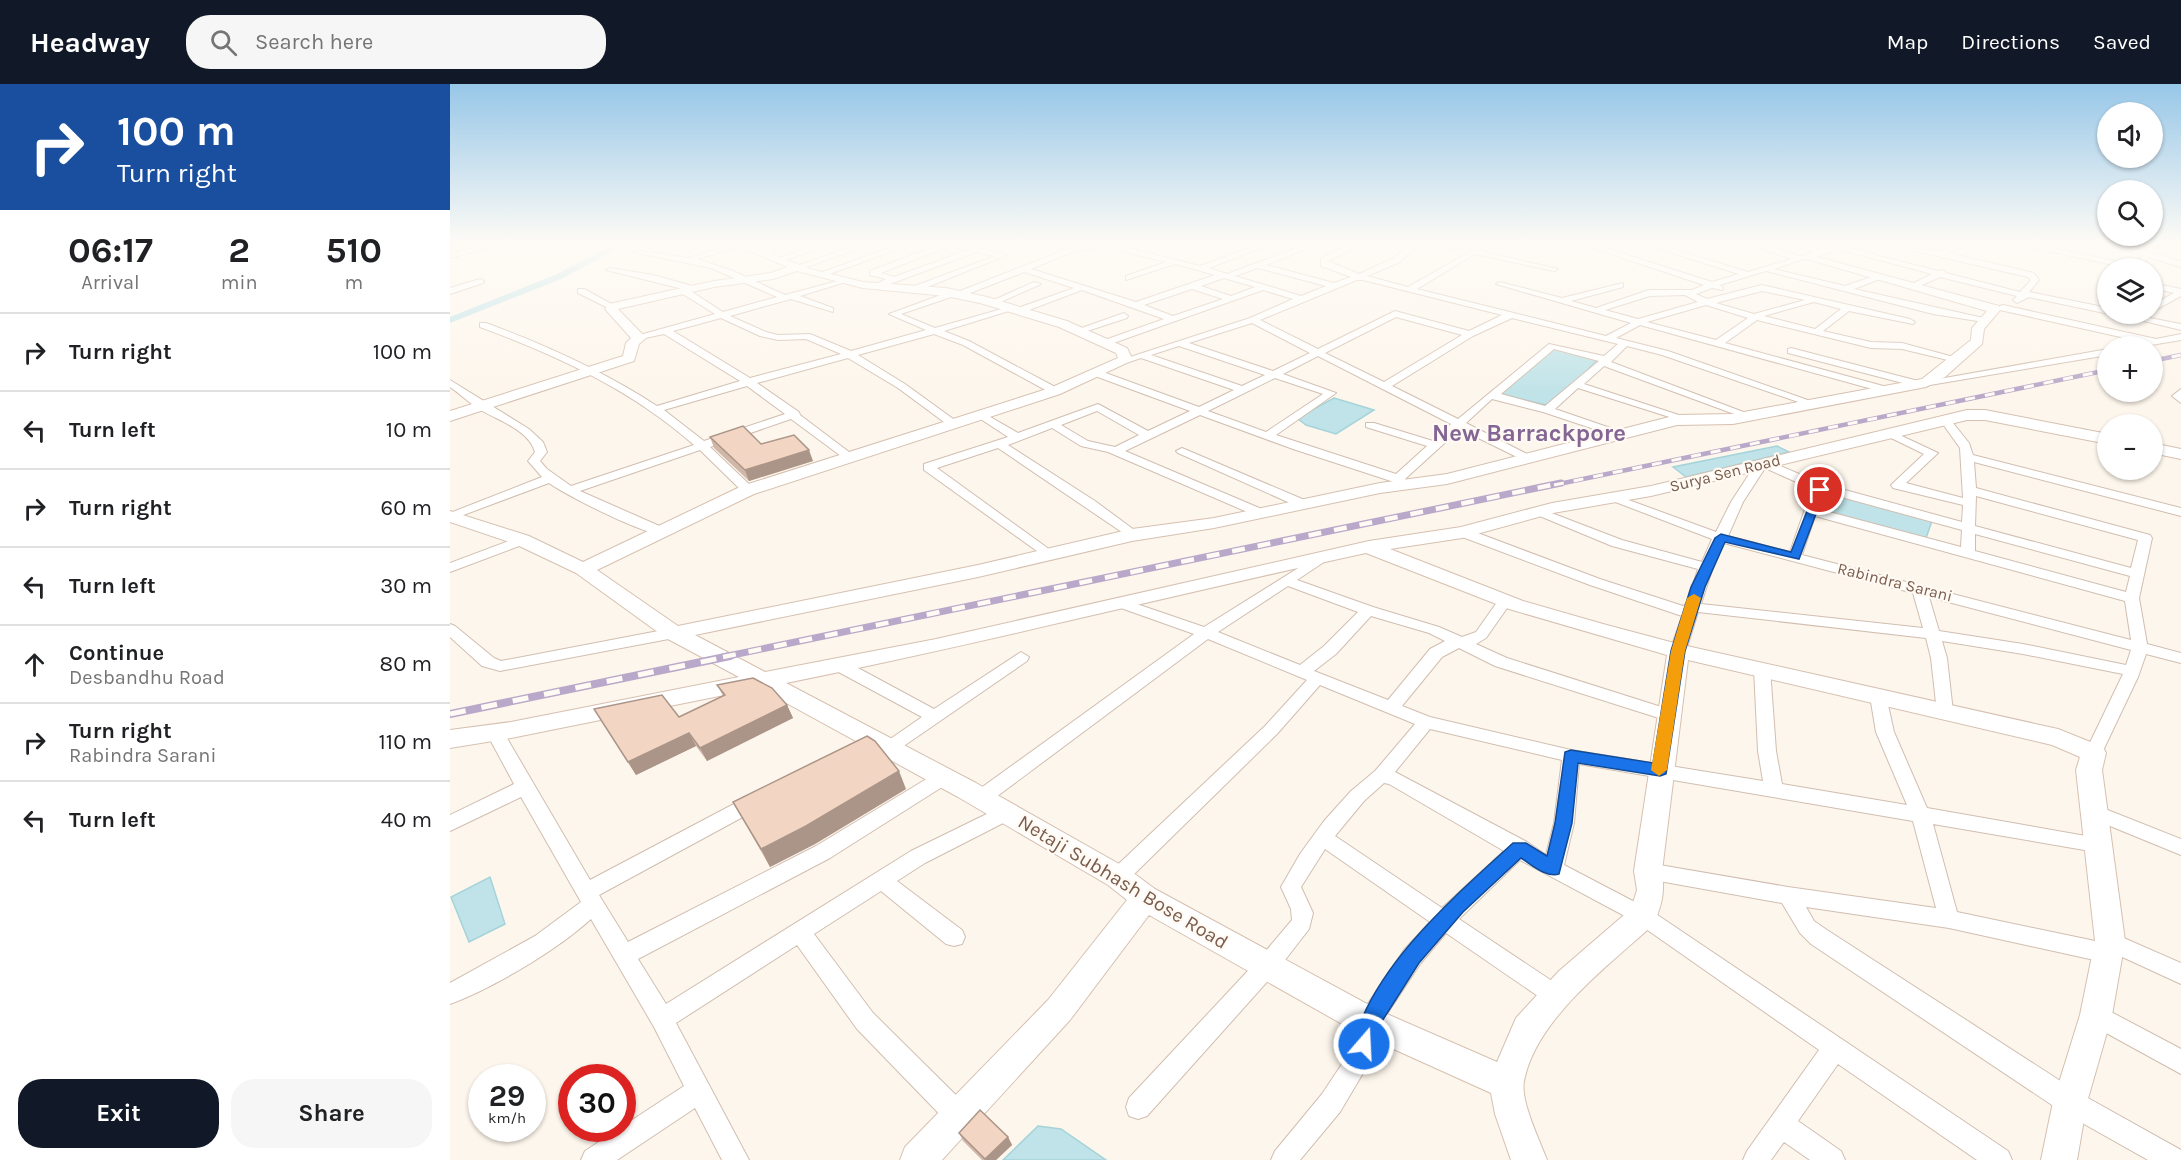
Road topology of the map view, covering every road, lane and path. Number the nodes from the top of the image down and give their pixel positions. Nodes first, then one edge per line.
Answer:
1 (587, 294) edge
2 (671, 294) edge
3 (695, 294) edge
4 (782, 294) edge
5 (798, 294) edge
6 (955, 294) joint
7 (1012, 294) edge
8 (1062, 294) edge
9 (1105, 294) edge
10 (1168, 294) edge
11 (1218, 294) edge
12 (1245, 294) edge
13 (1286, 294) edge
14 (1313, 294) edge
15 (1426, 294) edge
16 (1537, 294) edge
17 (1586, 294) edge
18 (1645, 294) edge
19 (1689, 294) edge
20 (1740, 294) edge
21 (1790, 294) edge
22 (1824, 294) edge
23 (1866, 294) edge
24 (1936, 294) edge
25 (2016, 294) edge
26 (2177, 294) edge
27 (1736, 295) joint
28 (2022, 296) junction
29 (788, 297) junction
30 (2171, 298) junction
31 (1232, 299) junction
32 (1300, 299) junction
33 (2181, 300) edge
34 (1561, 301) junction
35 (1815, 301) junction
36 (991, 303) junction
37 (1708, 303) junction
38 (2163, 303) edge
39 (1136, 305) junction
40 (613, 308) junction
41 (1847, 308) junction
42 (2097, 309) edge
43 (830, 310) dead end
44 (1014, 310) junction
45 (1597, 310) junction
46 (1994, 312) junction
47 (723, 315) junction
48 (1510, 315) junction
49 (1124, 316) dead end
50 (1921, 316) dead end
51 (1755, 318) junction
52 (1175, 320) junction
53 (1253, 320) junction
54 (1638, 321) junction
55 (1910, 322) junction
56 (2163, 322) edge
57 (483, 326) dead end
58 (2181, 327) edge
59 (1902, 330) dead end
60 (666, 331) junction
61 (1078, 331) junction
62 (937, 332) junction
63 (1816, 332) junction
64 (1470, 334) junction
65 (2124, 336) edge
66 (1894, 337) dead end
67 (2181, 337) edge
68 (639, 339) junction
69 (1607, 339) junction
70 (2163, 341) edge
71 (1105, 343) junction
72 (1181, 344) junction
73 (1624, 344) junction
74 (1717, 344) junction
75 (1886, 345) junction
76 (1791, 351) dead end
77 (1319, 353) junction
78 (850, 354) junction
79 (2097, 354) edge
80 (1144, 356) junction
81 (1956, 359) junction
82 (1126, 360) junction
83 (1605, 361) junction
84 (592, 371) junction
85 (1099, 374) junction
86 (1275, 375) junction
87 (748, 382) junction
88 (1922, 383) junction
89 (1578, 385) junction
90 (1385, 386) junction
91 (453, 388) edge
92 (1882, 389) junction
93 (1243, 390) junction
94 (1055, 391) junction
95 (2181, 392) edge
96 (1493, 395) junction
97 (2181, 400) edge
98 (1814, 404) junction
99 (481, 405) junction
100 (657, 409) junction
101 (1199, 410) junction
102 (1547, 410) junction
103 (795, 414) junction
104 (981, 414) junction
105 (450, 416) edge
106 (1749, 416) junction
107 (1686, 419) junction
108 (1945, 420) junction
109 (952, 423) junction
110 (1051, 423) junction
111 (1459, 424) junction
112 (1370, 425) dead end
113 (1618, 434) junction
114 (1889, 434) junction
115 (1146, 435) junction
116 (1267, 436) junction
117 (1017, 437) junction
118 (2097, 437) edge
119 (999, 444) junction
120 (703, 445) junction
121 (1435, 445) junction
122 (2163, 450) edge
123 (1115, 451) junction
124 (1182, 451) dead end
125 (2181, 454) edge
126 (849, 457) junction
127 (1968, 457) junction
128 (1529, 459) junction
129 (1764, 464) junction
130 (550, 478) junction
131 (1401, 482) junction
132 (1819, 487) junction
133 (572, 490) junction
134 (748, 490) junction
135 (1970, 496) junction
136 (1611, 498) junction
137 (1303, 504) junction
138 (1812, 511) junction
139 (1536, 512) junction
140 (2181, 512) edge
141 (1259, 513) junction
142 (451, 517) edge
143 (1969, 528) junction
144 (660, 531) junction
145 (1462, 532) junction
146 (1132, 535) junction
147 (1721, 538) junction
148 (522, 540) junction
149 (1368, 547) junction
150 (1968, 552) junction
151 (1048, 555) junction
152 (1795, 556) junction
153 (1318, 559) junction
154 (1706, 567) junction
155 (450, 568) edge
156 (583, 569) junction
157 (2137, 574) junction
158 (1288, 581) junction
159 (1918, 588) junction
160 (2132, 598) junction
161 (1505, 601) junction
162 (1123, 603) junction
163 (1368, 610) junction
164 (1690, 610) junction
165 (450, 629) edge
166 (674, 633) junction
167 (1206, 633) junction
168 (1932, 635) junction
169 (1459, 643) junction
170 (2140, 647) junction
171 (1678, 651) junction
172 (1021, 657) dead end
173 (2181, 658) edge
174 (839, 665) junction
175 (1761, 669) junction
176 (2132, 670) junction
177 (1308, 676) junction
178 (765, 681) junction
179 (1878, 696) junction
180 (1391, 708) junction
181 (1945, 712) junction
182 (1668, 715) junction
183 (934, 716) junction
184 (1426, 722) junction
185 (495, 732) junction
186 (450, 739) edge
187 (871, 745) junction
188 (2094, 753) junction
189 (1571, 756) junction
190 (1660, 770) junction
191 (1381, 776) junction
192 (944, 777) junction
193 (525, 788) junction
194 (1774, 790) junction
195 (775, 791) edge
196 (981, 798) junction
197 (2095, 812) junction
198 (1006, 813) junction
199 (1921, 816) junction
200 (450, 824) edge
201 (1323, 838) junction
202 (2096, 844) junction
203 (1520, 848) junction
204 (2181, 848) edge
205 (1553, 868) junction
206 (1648, 871) junction
207 (1118, 878) junction
208 (881, 880) junction
209 (1788, 896) junction
210 (589, 898) junction
211 (1145, 898) junction
212 (1643, 915) junction
213 (1445, 918) junction
214 (1949, 919) junction
215 (800, 932) junction
216 (954, 937) dead end
217 (2109, 947) junction
218 (624, 955) junction
219 (1267, 966) junction
220 (2181, 974) edge
221 (450, 994) edge
222 (1556, 996) junction
223 (2096, 1015) junction
224 (662, 1019) junction
225 (1369, 1022) junction
226 (1836, 1047) junction
227 (2181, 1062) edge
228 (1506, 1083) junction
229 (699, 1091) junction
230 (2070, 1102) junction
231 (1138, 1107) dead end
232 (960, 1117) junction
233 (1782, 1125) junction
234 (1524, 1157) edge
235 (594, 1160) edge
236 (736, 1160) edge
237 (918, 1160) edge
238 (1284, 1160) edge
239 (1756, 1160) edge
240 (1832, 1160) edge
241 (2000, 1160) edge
242 (2059, 1160) edge
243 (2173, 1160) edge

1 - 40 street
2 - 40 street
3 - 47 street
4 - 29 street
5 - 29 street
6 - 36 street
6 - 62 street
7 - 36 street
8 - 44 street
9 - 39 street
10 - 39 street
11 - 31 street
12 - 31 street
13 - 32 street
14 - 32 street
15 - 48 street
16 - 34 street
17 - 34 street
18 - 45 street
19 - 37 street
20 - 27 street
21 - 35 street
22 - 35 street
23 - 46 street
24 - 46 street
25 - 28 street
26 - 30 street
27 - 37 street
28 - 42 street
28 - 46 street
29 - 43 street
29 - 47 street
30 - 33 street
30 - 38 street
31 - 52 street
32 - 53 street
34 - 45 street
35 - 41 street
35 - 51 street
36 - 44 street
37 - 51 street
37 - 54 street
39 - 52 street
40 - 68 street
41 - 55 street
41 - 63 street
44 - 61 street
44 - 62 street
45 - 54 street
46 - 65 street
46 - 81 street
47 - 60 street
47 - 78 street
48 - 64 street
48 - 69 street
49 - 61 street
50 - 55 street
51 - 63 street
51 - 74 street
52 - 71 street
53 - 72 street
53 - 77 street
54 - 69 street
54 - 74 street
55 - 59 street
56 - 58 street
57 - 84 street
60 - 68 street
60 - 87 street
61 - 71 street
62 - 78 street
62 - 94 street
63 - 75 street
64 - 77 street
64 - 90 street
66 - 75 street
67 - 70 street
68 - 84 street
69 - 73 street
71 - 82 street
72 - 80 street
72 - 86 street
73 - 83 street
73 - 98 street
74 - 92 street
75 - 81 street
76 - 88 street
77 - 86 street
77 - 90 street
78 - 87 street
78 - 109 street
79 - 88 street
80 - 82 street
80 - 93 street
81 - 88 street
82 - 85 street
83 - 89 street
83 - 96 street
83 - 106 street
84 - 99 street
84 - 100 street
85 - 94 street
85 - 101 street
86 - 93 street
86 - 116 street
87 - 100 street
87 - 103 street
88 - 92 street
89 - 102 street
89 - 107 street
90 - 111 street
91 - 99 street
92 - 98 street
93 - 101 street
94 - 104 street
95 - 97 street
96 - 102 street
96 - 111 street
98 - 106 street
99 - 105 street
99 - 130 street
100 - 120 street
101 - 115 street
101 - 116 street
102 - 113 street
103 - 120 street
103 - 126 street
104 - 109 street
104 - 117 street
106 - 107 street
107 - 113 street
108 - 114 street, Surya Sen Road
108 - 118 street, Surya Sen Road
108 - 127 street
109 - 126 street
110 - 115 street
110 - 117 street
110 - 123 street
111 - 121 street
111 - 128 street
112 - 121 street
113 - 128 street
114 - 129 street, Surya Sen Road
114 - 135 street
115 - 123 street
116 - 131 street
117 - 119 street
119 - 146 street
119 - 151 street
120 - 133 street
120 - 134 street
121 - 131 street
122 - 125 street
123 - 141 street
124 - 137 street
126 - 134 street
127 - 135 street
127 - 140 street
128 - 131 street
129 - 132 street
129 - 136 street, Surya Sen Road
129 - 147 street
130 - 133 street
130 - 142 street
131 - 137 street
132 - 138 street
132 - 143 street
133 - 144 street
134 - 144 street
135 - 143 street
135 - 157 street
136 - 139 street, Surya Sen Road
136 - 147 street, Rabindra Sarani
137 - 141 street
138 - 150 street
138 - 152 street
139 - 145 street, Surya Sen Road
139 - 154 street
141 - 146 street
142 - 148 street, Netaji Subhash Bose Road
143 - 150 street
143 - 157 street
144 - 156 street
145 - 149 street, Surya Sen Road
145 - 164 street
146 - 151 street
147 - 152 street, Rabindra Sarani
147 - 154 street
148 - 155 street
148 - 156 street, Netaji Subhash Bose Road
149 - 153 street, Surya Sen Road
149 - 161 street
150 - 160 street
151 - 166 street
152 - 159 street, Rabindra Sarani
153 - 158 street
153 - 162 street, Surya Sen Road
154 - 164 street
156 - 166 street, Netaji Subhash Bose Road
157 - 160 street
158 - 163 street
158 - 167 street
159 - 168 street
159 - 170 street, Rabindra Sarani
160 - 170 street
161 - 169 street
161 - 171 street
162 - 167 street
162 - 174 street, Surya Sen Road
163 - 169 street
163 - 177 street
164 - 168 street
164 - 171 street
165 - 166 street
166 - 178 street, Netaji Subhash Bose Road
167 - 177 street
167 - 196 street
168 - 176 street
168 - 181 street
169 - 180 street
169 - 182 street
170 - 173 street, Rabindra Sarani
170 - 176 street
171 - 175 street
171 - 182 street
172 - 183 street
174 - 178 street, Surya Sen Road
174 - 183 street
175 - 179 street
175 - 194 street
176 - 188 street
177 - 180 street
177 - 207 street
178 - 185 street, Surya Sen Road
178 - 187 street, Netaji Subhash Bose Road
179 - 181 street
179 - 199 street
180 - 184 street
181 - 188 street
182 - 190 street
183 - 187 street
184 - 189 street
184 - 191 street
185 - 186 street, Surya Sen Road
185 - 193 street
187 - 192 street, Netaji Subhash Bose Road
188 - 197 street
189 - 190 street
189 - 205 street
190 - 194 street
190 - 206 street
191 - 201 street
191 - 203 street
192 - 196 street, Netaji Subhash Bose Road
192 - 218 street
193 - 200 street
193 - 210 street
194 - 199 street
195 - 210 street
196 - 198 street, Netaji Subhash Bose Road
197 - 202 street
197 - 204 street
198 - 207 street, Netaji Subhash Bose Road
198 - 208 street
199 - 202 street
199 - 214 street
201 - 213 street
201 - 219 street
202 - 217 street
203 - 205 street
203 - 213 street
205 - 212 street
206 - 209 street
206 - 212 street
207 - 211 street, Netaji Subhash Bose Road
208 - 215 street
208 - 216 street
209 - 214 street
209 - 230 street
210 - 218 street
210 - 221 street
211 - 219 street, Netaji Subhash Bose Road
211 - 232 street
212 - 222 street
212 - 226 street
213 - 222 street
213 - 225 street
214 - 217 street
215 - 224 street
215 - 232 street
217 - 220 street
217 - 223 street
218 - 224 street
219 - 225 street, Netaji Subhash Bose Road
219 - 231 street
222 - 228 street
223 - 227 street
223 - 230 street
224 - 229 street
225 - 228 street, Netaji Subhash Bose Road
225 - 238 street
226 - 233 street
226 - 241 street
228 - 234 street
229 - 235 street
229 - 236 street
230 - 242 street
230 - 243 street
232 - 237 street
233 - 239 street
233 - 240 street

